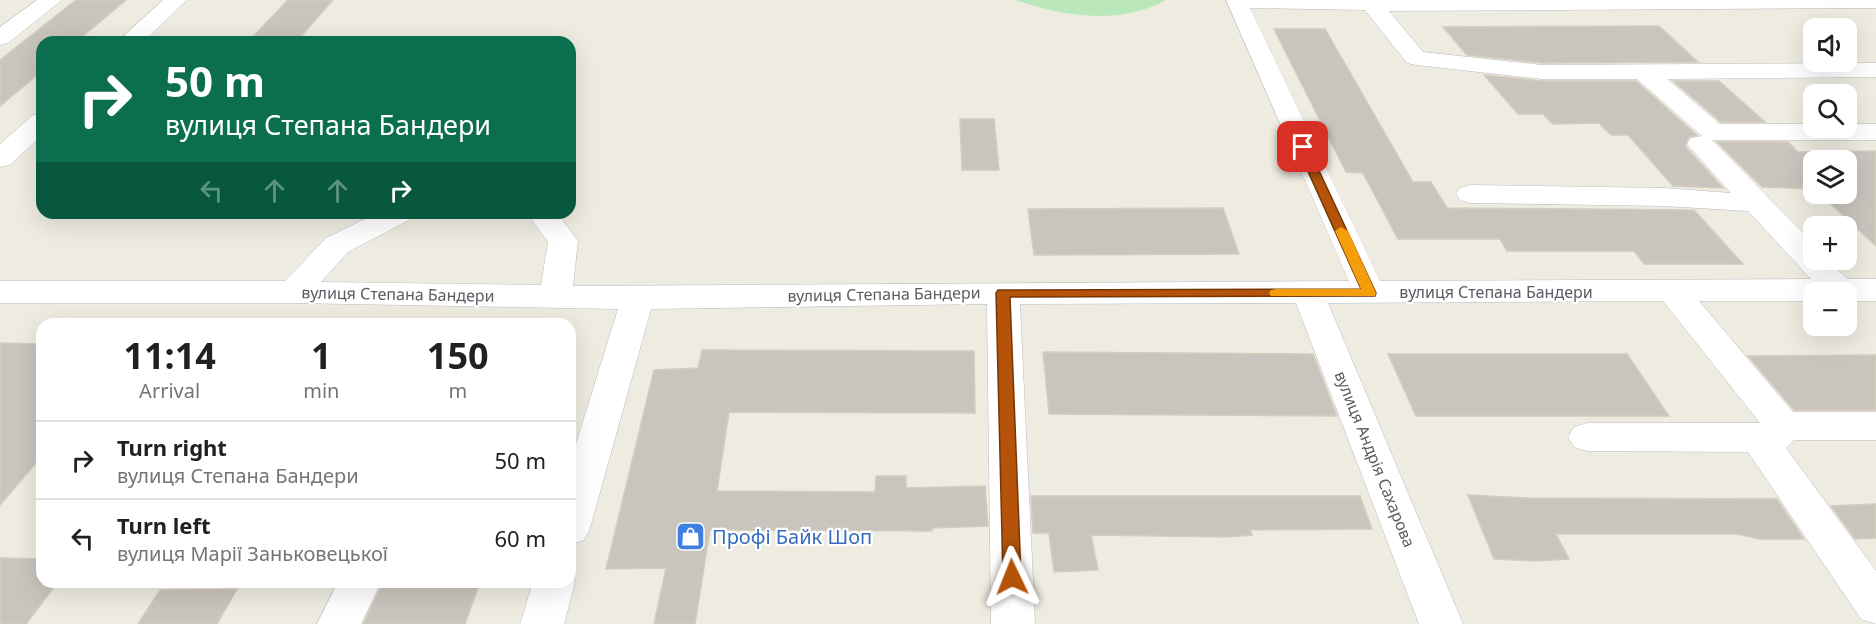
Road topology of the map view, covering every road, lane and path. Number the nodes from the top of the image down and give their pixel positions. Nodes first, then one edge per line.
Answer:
1 (51, 0) edge
2 (176, 0) edge
3 (1876, 2) edge
4 (1372, 5) junction
5 (136, 36) edge
6 (0, 38) edge
7 (1876, 70) edge
8 (1644, 72) junction
9 (36, 126) edge
10 (1876, 132) edge
11 (1701, 144) dead end
12 (0, 159) edge
13 (1470, 194) dead end
14 (1756, 203) junction
15 (389, 219) edge
16 (546, 219) edge
17 (1831, 282) edge
18 (1803, 290) edge
19 (1857, 290) edge
20 (1876, 290) edge
21 (1672, 291) junction
22 (0, 292) edge
23 (292, 292) junction
24 (1003, 293) junction
25 (1308, 293) junction
26 (1370, 293) junction
27 (555, 297) junction
28 (638, 298) junction
29 (1876, 426) edge
30 (584, 431) edge
31 (1770, 432) junction
32 (1587, 436) dead end
33 (576, 486) edge
34 (357, 588) edge
35 (552, 588) edge
36 (1876, 605) edge
37 (339, 624) edge
38 (542, 624) edge
39 (1014, 624) edge
40 (1441, 624) edge

1 - 6 street
2 - 5 street
3 - 4 street
4 - 8 street
4 - 26 street
7 - 8 street
8 - 10 street
9 - 12 street
11 - 14 street
13 - 14 street
14 - 17 street
15 - 23 street
16 - 27 street
18 - 21 street, вулиця Степана Бандери
19 - 20 street, вулиця Степана Бандери
21 - 26 street, вулиця Степана Бандери
21 - 31 street
22 - 23 street, вулиця Степана Бандери
23 - 27 street, вулиця Степана Бандери
24 - 25 street, вулиця Степана Бандери
24 - 28 street, вулиця Степана Бандери
24 - 39 street
25 - 26 street, вулиця Степана Бандери
25 - 40 street, вулиця Андрія Сахарова
27 - 28 street, вулиця Степана Бандери
28 - 30 street
29 - 31 street
30 - 33 street
31 - 32 street
31 - 36 street
34 - 37 street
35 - 38 street

